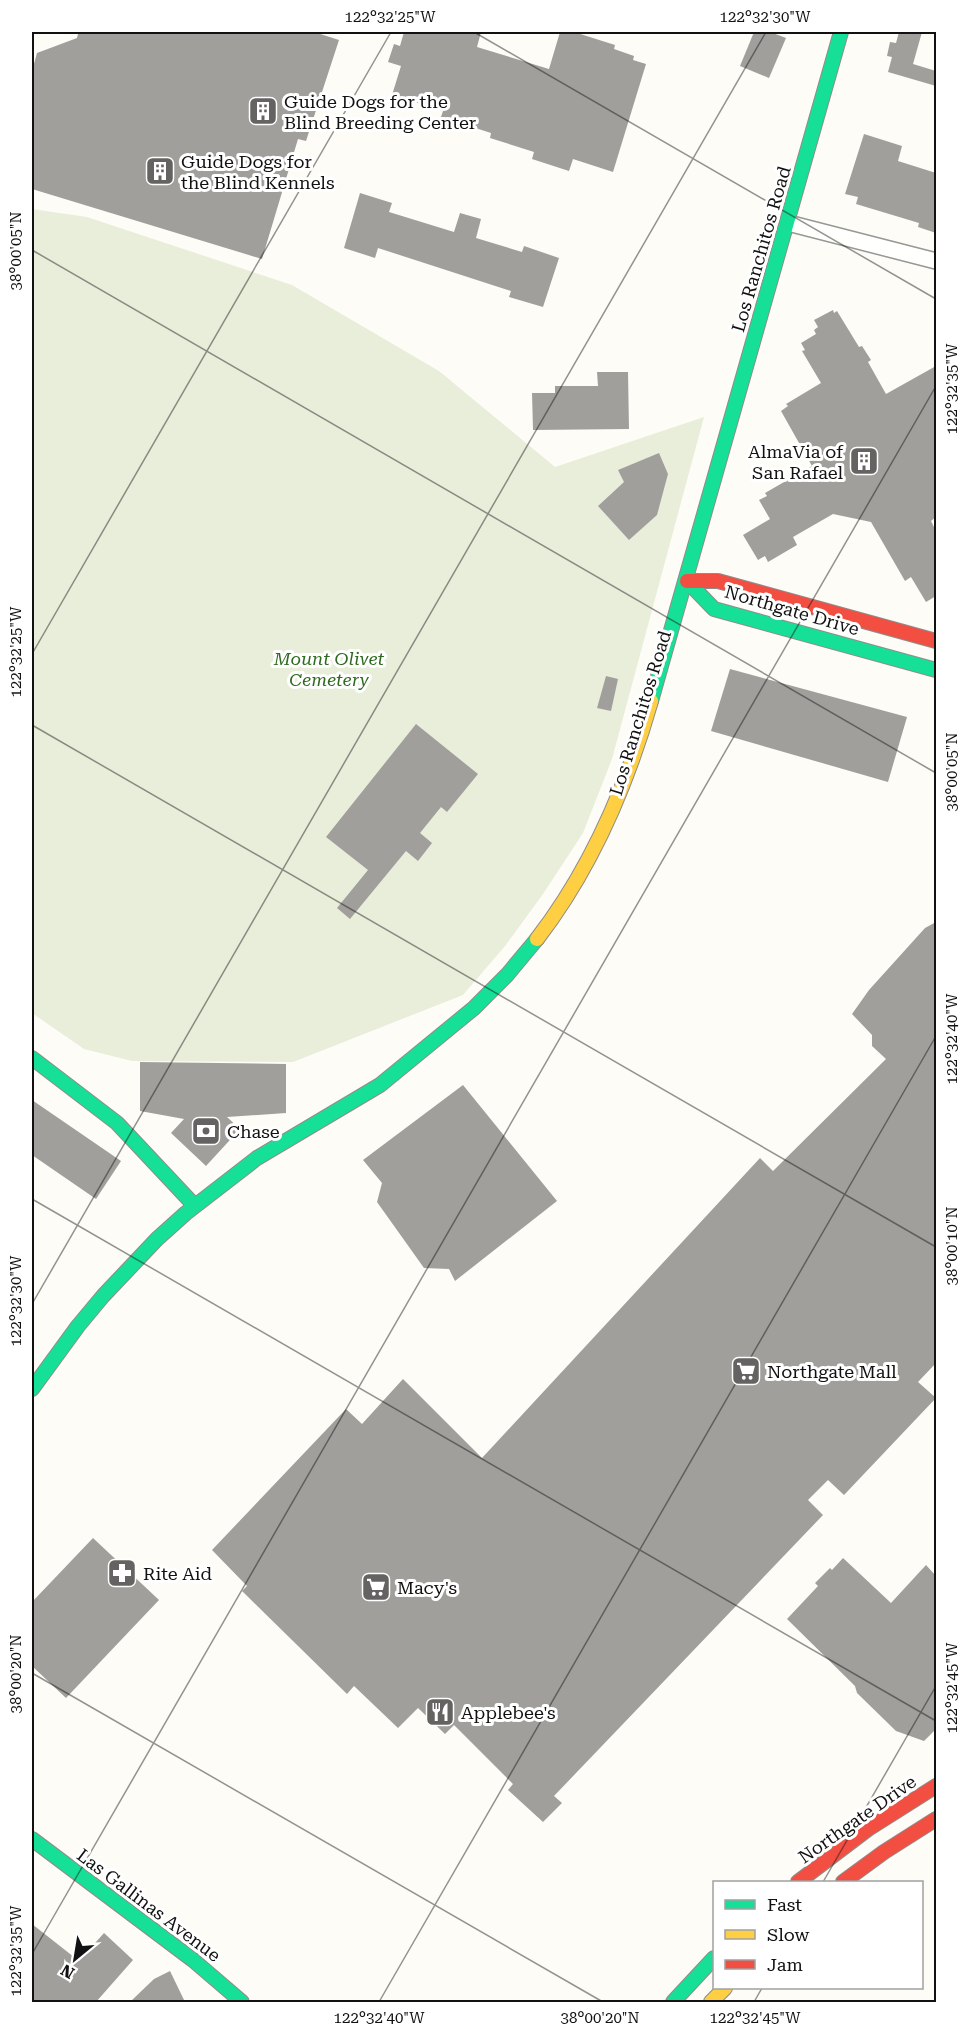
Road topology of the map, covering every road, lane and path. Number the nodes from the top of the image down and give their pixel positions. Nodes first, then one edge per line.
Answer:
1 (841, 32) edge
2 (788, 223) junction
3 (936, 261) edge
4 (687, 581) junction
5 (936, 641) edge
6 (936, 670) edge
7 (663, 709) dead end
8 (522, 978) dead end
9 (508, 994) dead end
10 (493, 1009) dead end
11 (477, 1023) dead end
12 (32, 1057) edge
13 (420, 1071) dead end
14 (389, 1079) junction
15 (194, 1205) junction
16 (32, 1389) edge
17 (936, 1786) edge
18 (936, 1818) edge
19 (32, 1839) edge
20 (799, 1881) edge
21 (844, 1881) edge
22 (713, 1959) edge
23 (724, 1989) edge
24 (242, 2002) edge
25 (672, 2002) edge
26 (711, 2002) edge

1 - 2 main road, Los Ranchitos Road
2 - 3 street
2 - 4 main road, Los Ranchitos Road
4 - 5 main road, Northgate Drive
4 - 6 main road, Northgate Drive
4 - 7 main road, Los Ranchitos Road
4 - 14 main road, Los Ranchitos Road
8 - 9 main road
10 - 11 main road
12 - 15 main road
13 - 14 main road, Los Ranchitos Road
14 - 15 main road, Los Ranchitos Road
15 - 16 main road
17 - 20 main road, Northgate Drive
18 - 21 main road
19 - 24 main road, Las Gallinas Avenue
22 - 25 main road
23 - 26 main road

